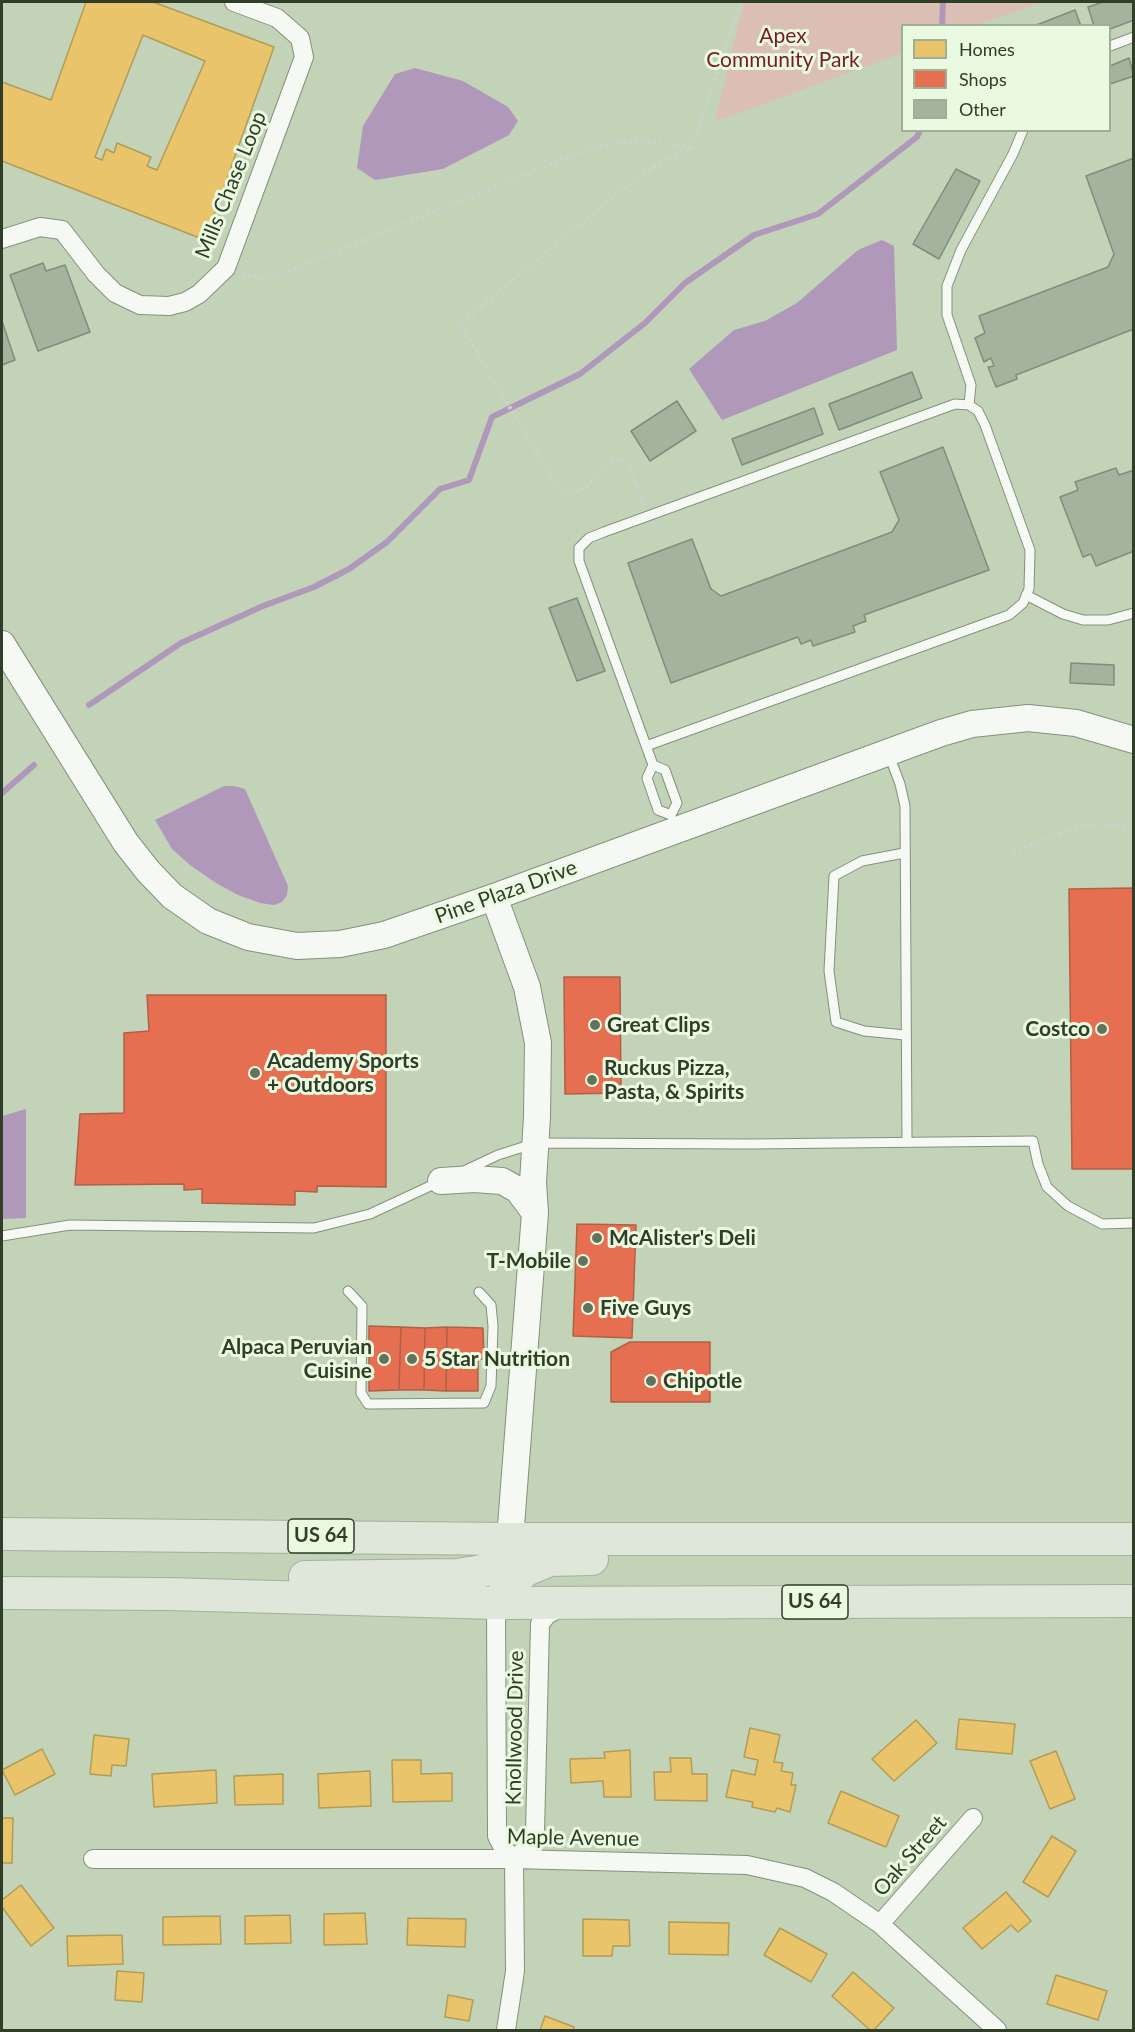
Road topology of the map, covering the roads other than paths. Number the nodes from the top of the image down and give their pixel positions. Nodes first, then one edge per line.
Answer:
1 (234, 2) edge
2 (1134, 37) edge
3 (1111, 46) edge
4 (1022, 132) edge
5 (2, 239) edge
6 (969, 405) junction
7 (1026, 595) junction
8 (1134, 613) edge
9 (2, 644) edge
10 (1133, 738) edge
11 (646, 746) junction
12 (888, 752) junction
13 (652, 765) junction
14 (673, 823) junction
15 (904, 853) junction
16 (494, 897) junction
17 (906, 1035) junction
18 (536, 1143) junction
19 (907, 1143) junction
20 (441, 1181) junction
21 (535, 1213) junction
22 (1134, 1223) edge
23 (2, 1236) edge
24 (348, 1291) dead end
25 (479, 1292) dead end
26 (2, 1534) edge
27 (901, 1538) junction
28 (510, 1539) junction
29 (1134, 1539) edge
30 (2, 1593) edge
31 (125, 1594) junction
32 (1134, 1601) edge
33 (496, 1603) junction
34 (567, 1603) junction
35 (973, 1818) dead end
36 (514, 1858) junction
37 (93, 1859) dead end
38 (880, 1924) junction
39 (506, 2031) edge
40 (997, 2031) edge

1 - 5 street, Mills Chase Loop
2 - 3 lane
4 - 6 lane
6 - 7 lane
6 - 11 lane
7 - 8 lane
7 - 11 lane
9 - 16 street, Pine Plaza Drive
10 - 12 street, Pine Plaza Drive
11 - 13 lane
12 - 14 street, Pine Plaza Drive
12 - 15 lane
13 - 14 lane
13 - 14 lane
14 - 16 street, Pine Plaza Drive
15 - 17 lane
15 - 17 lane
16 - 18 street
17 - 19 lane
18 - 19 lane
18 - 20 lane
18 - 21 street
19 - 22 lane
20 - 21 street
20 - 23 lane
21 - 28 street
24 - 25 lane
26 - 28 highway, US 64
27 - 28 highway, US 64
27 - 29 highway, US 64
27 - 33 highway
28 - 31 highway
30 - 31 highway, US 64
31 - 33 highway, US 64
32 - 34 highway, US 64
33 - 34 highway, US 64
33 - 36 street, Knollwood Drive
34 - 36 street, Knollwood Drive
35 - 38 street, Oak Street
36 - 37 street, Maple Avenue
36 - 38 street, Maple Avenue
36 - 39 street
38 - 40 street, Maple Avenue

